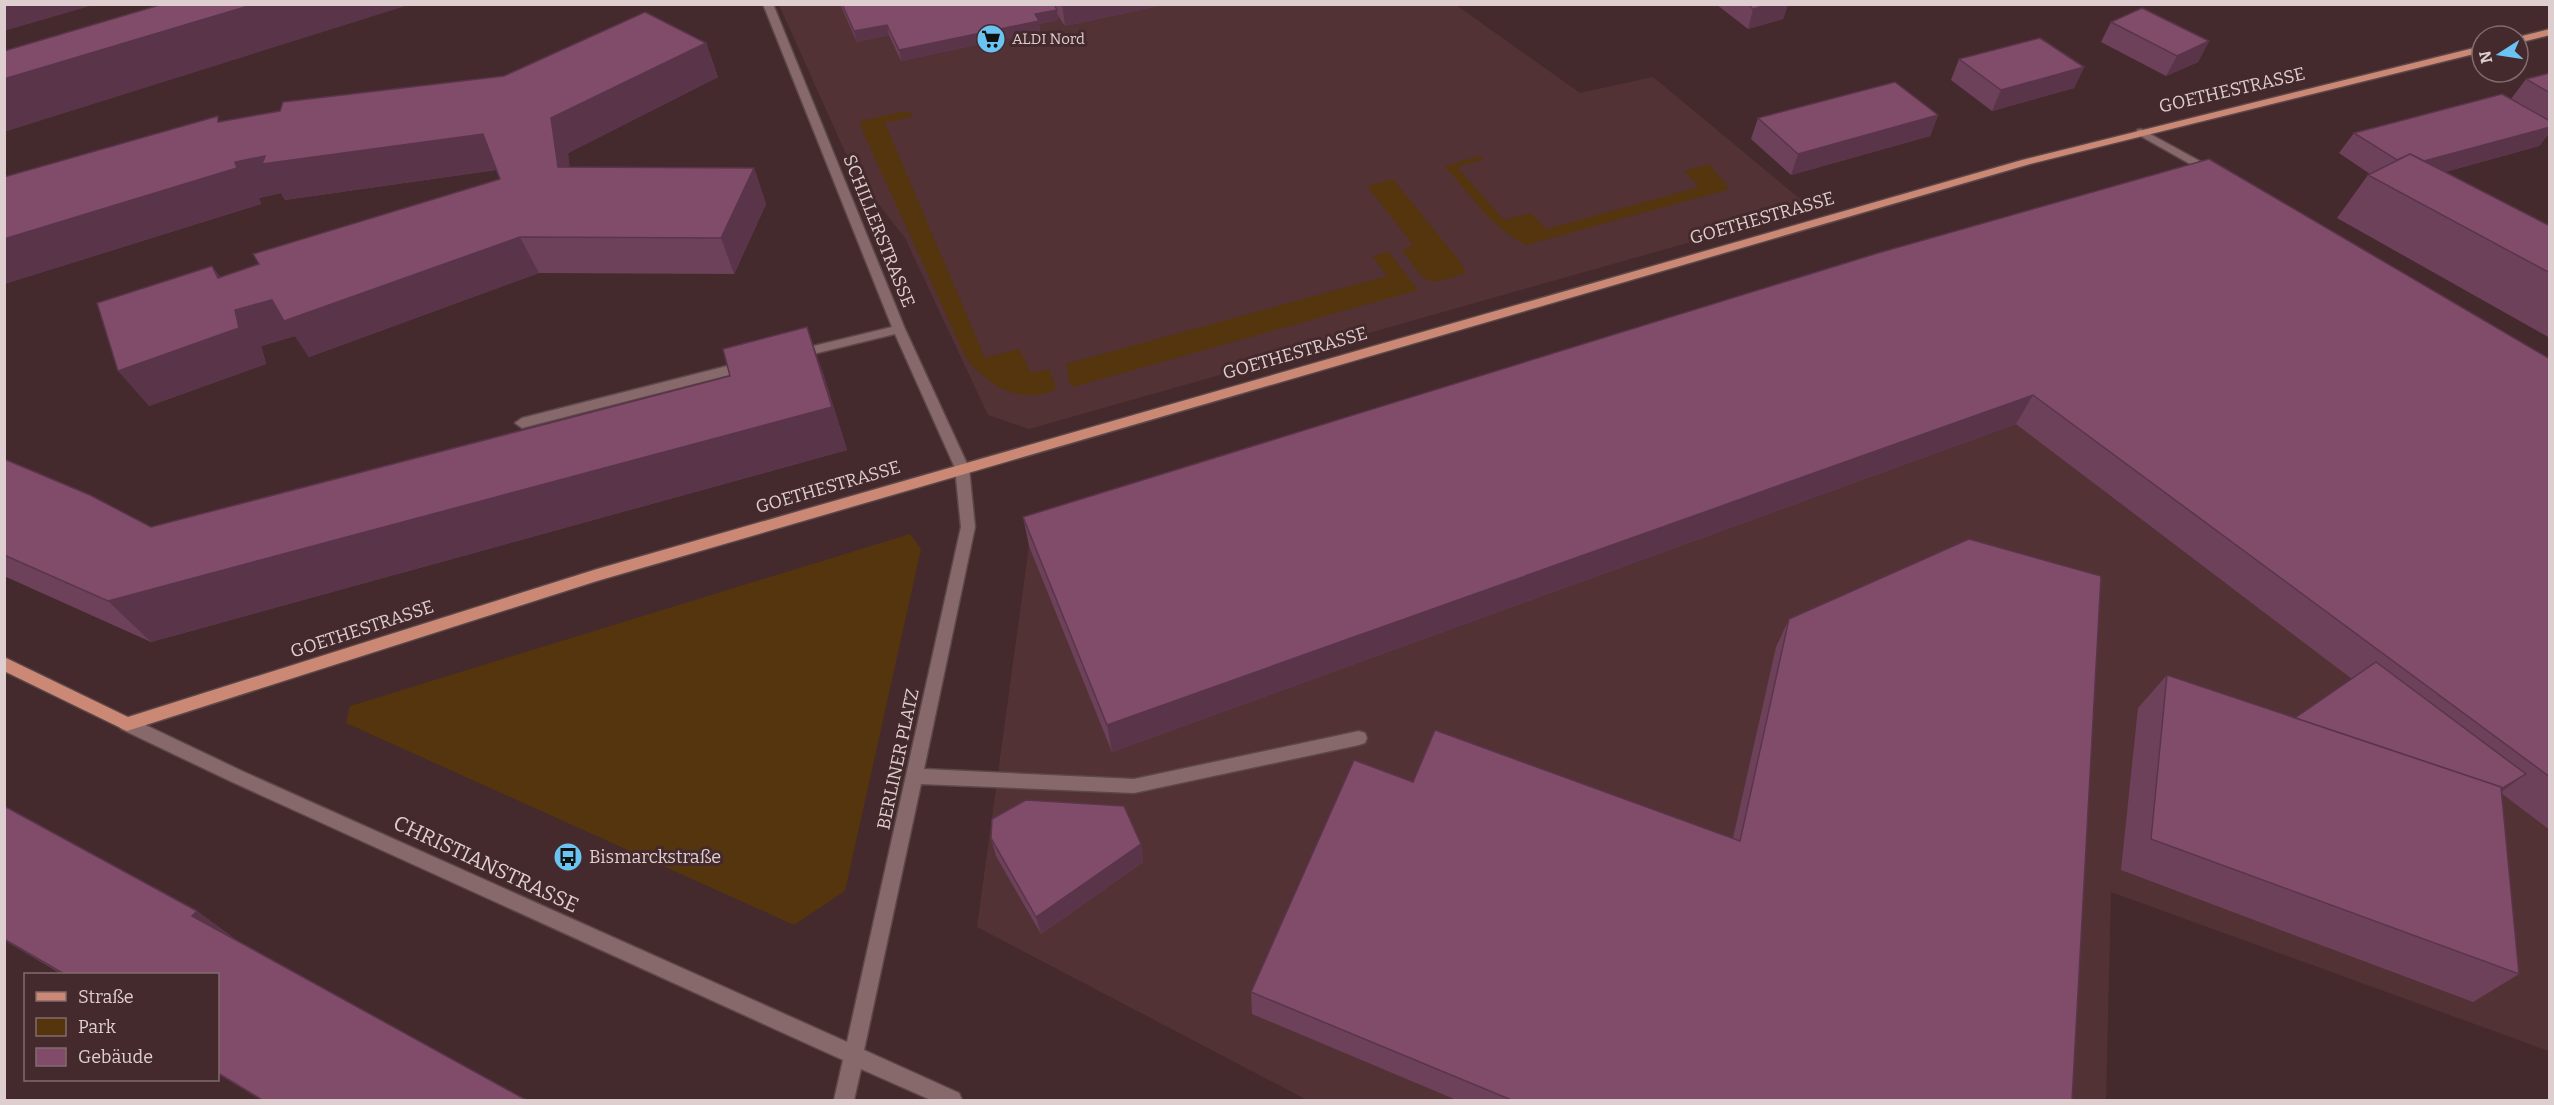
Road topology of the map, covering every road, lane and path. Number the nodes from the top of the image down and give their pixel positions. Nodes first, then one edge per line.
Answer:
1 (768, 4) edge
2 (2550, 32) edge
3 (2530, 37) edge
4 (2470, 52) edge
5 (2142, 132) junction
6 (2223, 179) edge
7 (899, 329) junction
8 (784, 357) edge
9 (761, 363) edge
10 (522, 423) dead end
11 (962, 468) junction
12 (4, 663) edge
13 (127, 723) junction
14 (1359, 738) dead end
15 (914, 776) junction
16 (852, 1057) junction
17 (844, 1101) edge
18 (952, 1101) edge

1 - 7 street, SCHILLERSTRASSE
2 - 3 main road
4 - 5 main road, GOETHESTRASSE
5 - 6 street
5 - 11 main road, GOETHESTRASSE
7 - 8 street
7 - 11 street, SCHILLERSTRASSE
9 - 10 street
11 - 13 main road, GOETHESTRASSE
11 - 15 street, BERLINER PLATZ
12 - 13 main road, CHRISTIANSTRASSE
13 - 16 street, CHRISTIANSTRASSE
14 - 15 street
15 - 16 street, BERLINER PLATZ
16 - 17 street
16 - 18 street, CHRISTIANSTRASSE

